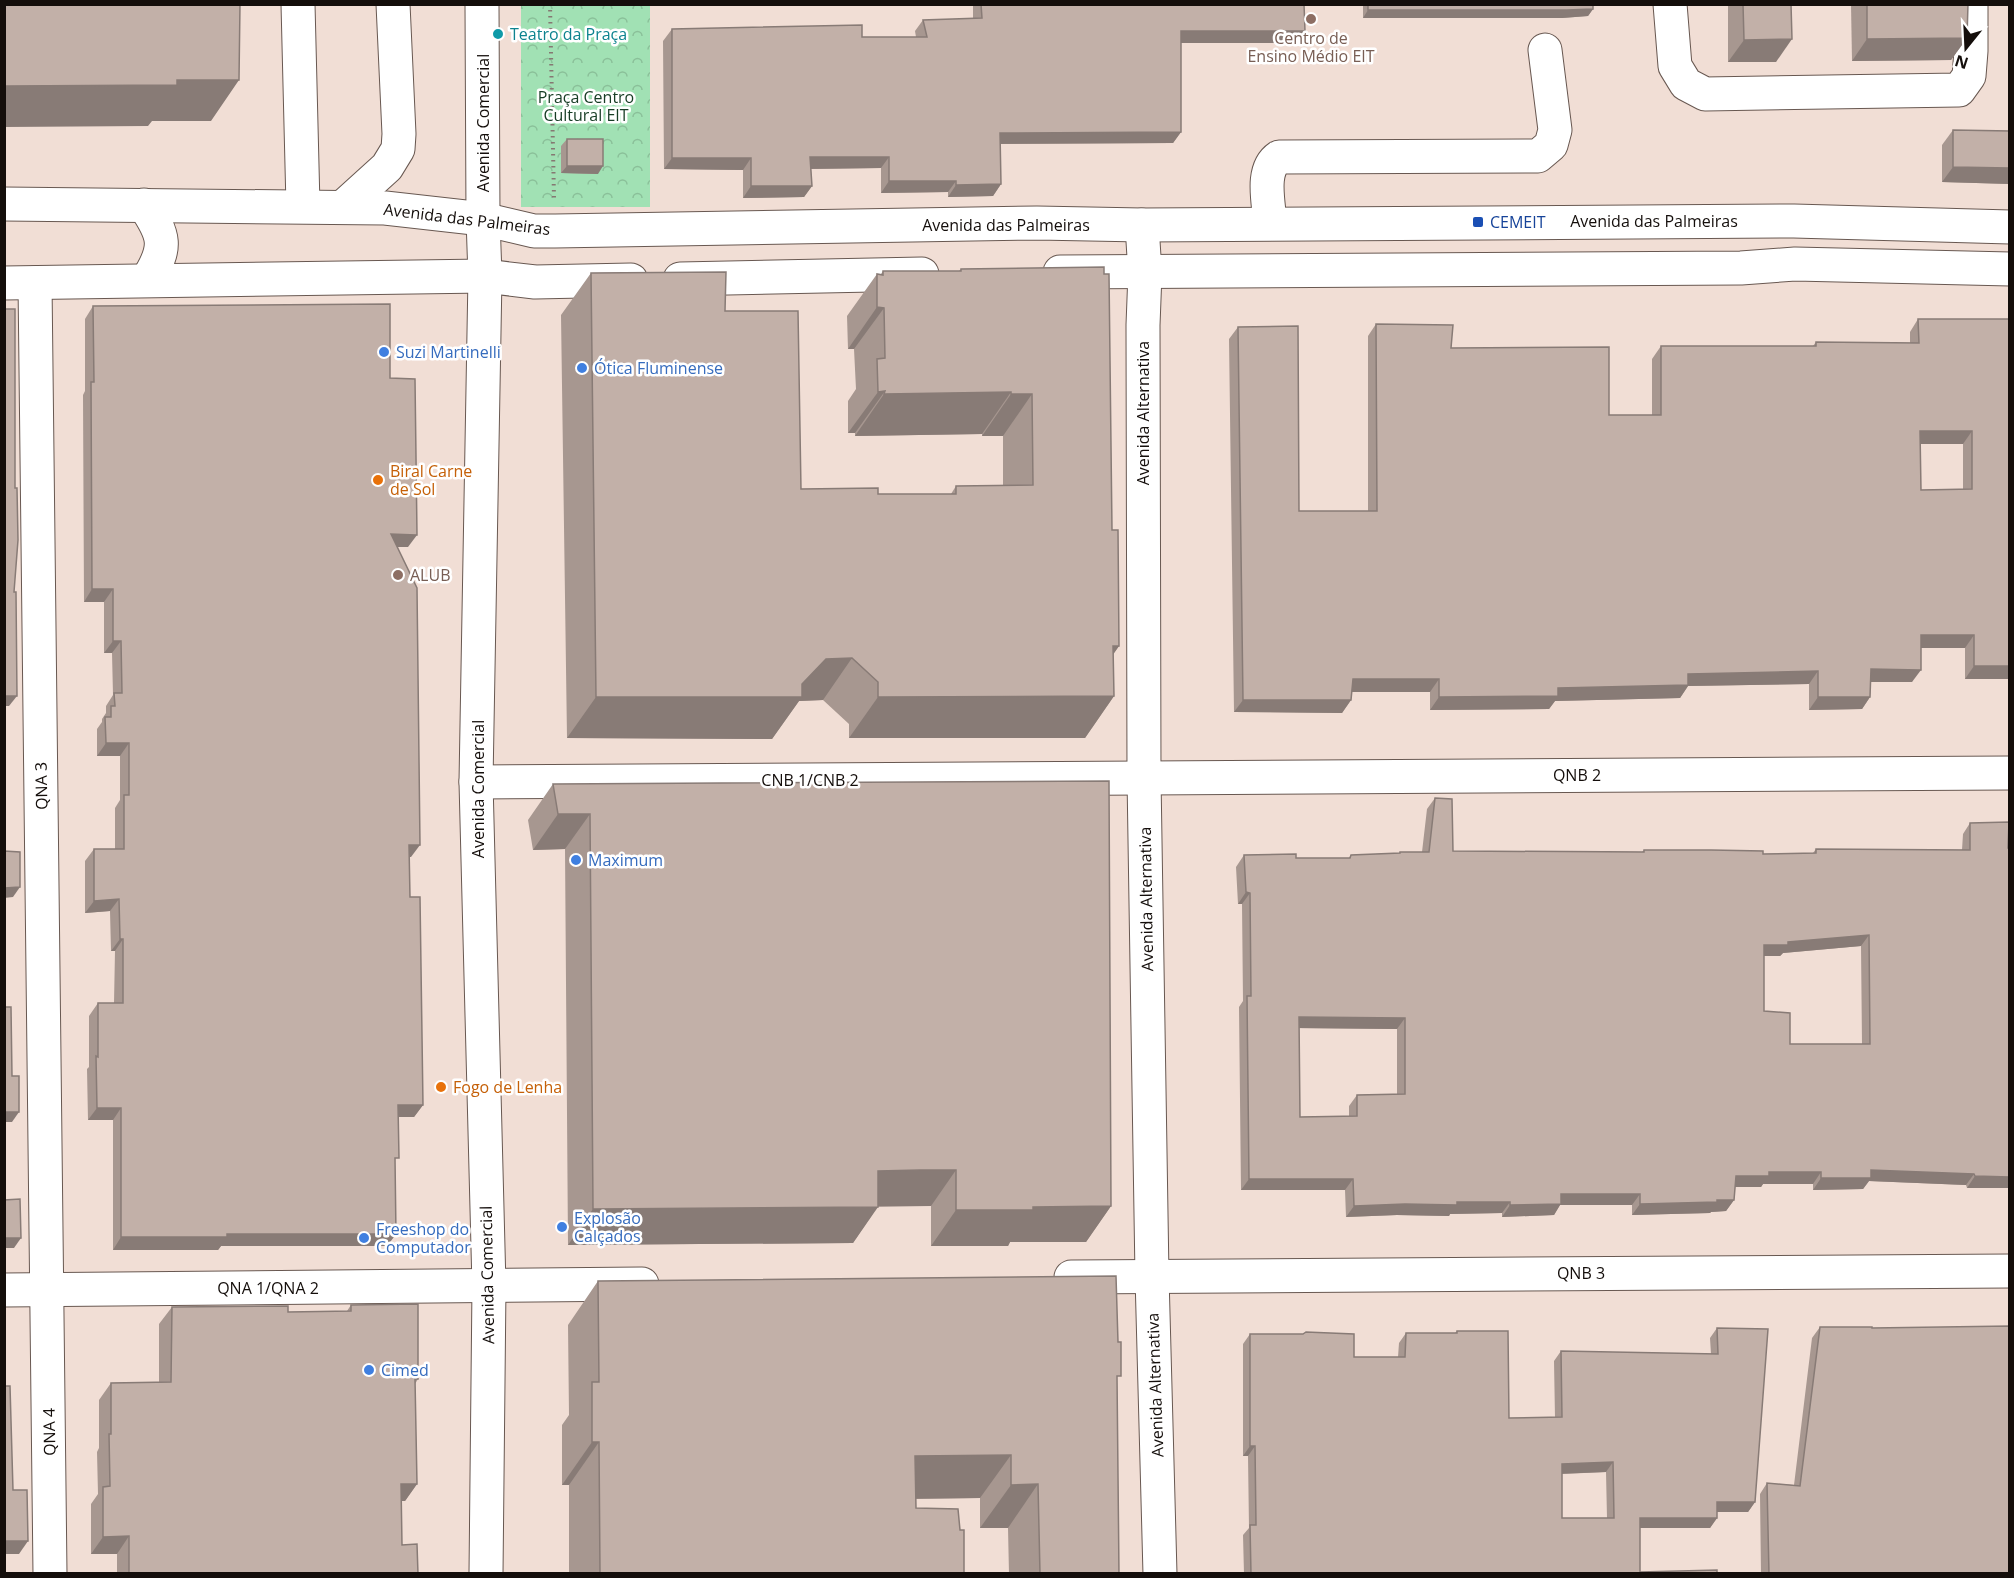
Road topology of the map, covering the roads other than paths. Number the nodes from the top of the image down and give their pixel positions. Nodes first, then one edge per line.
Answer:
1 (298, 4) edge
2 (393, 4) edge
3 (483, 4) edge
4 (1670, 4) edge
5 (1971, 4) edge
6 (1545, 50) dead end
7 (4, 204) edge
8 (144, 205) junction
9 (303, 206) junction
10 (344, 206) junction
11 (483, 219) junction
12 (1794, 221) junction
13 (1270, 223) junction
14 (1142, 225) junction
15 (2010, 227) edge
16 (1795, 264) junction
17 (2010, 269) edge
18 (1026, 272) edge
19 (1145, 273) junction
20 (954, 274) edge
21 (485, 276) junction
22 (147, 280) junction
23 (20, 283) edge
24 (2010, 773) edge
25 (1144, 778) junction
26 (476, 782) junction
27 (2010, 1271) edge
28 (1152, 1276) junction
29 (1046, 1277) edge
30 (667, 1283) edge
31 (489, 1286) junction
32 (4, 1290) edge
33 (47, 1290) junction
34 (50, 1574) edge
35 (486, 1574) edge
36 (1160, 1574) edge

1 - 9 street
2 - 10 street
3 - 11 street, Avenida Comercial
4 - 5 street
6 - 13 street
7 - 8 street, Avenida das Palmeiras
8 - 9 street, Avenida das Palmeiras
8 - 22 street
9 - 10 street, Avenida das Palmeiras
10 - 11 street, Avenida das Palmeiras
11 - 14 street, Avenida das Palmeiras
11 - 21 street, Avenida Comercial
12 - 13 street, Avenida das Palmeiras
12 - 15 street, Avenida das Palmeiras
12 - 16 street
13 - 14 street, Avenida das Palmeiras
14 - 19 street, Avenida Alternativa
16 - 17 street
16 - 19 street
18 - 19 street
19 - 25 street, Avenida Alternativa
20 - 21 street
21 - 22 street
21 - 26 street, Avenida Comercial
22 - 23 street
23 - 33 street, QNA 3
24 - 25 street, QNB 2
25 - 26 street, CNB 1/CNB 2
25 - 28 street, Avenida Alternativa
26 - 31 street, Avenida Comercial
27 - 28 street, QNB 3
28 - 29 street, QNB 3
28 - 36 street, Avenida Alternativa
30 - 31 street, QNA 1/QNA 2
31 - 33 street, QNA 1/QNA 2
31 - 35 street, Avenida Comercial
32 - 33 street, QNA 1/QNA 2
33 - 34 street, QNA 4

